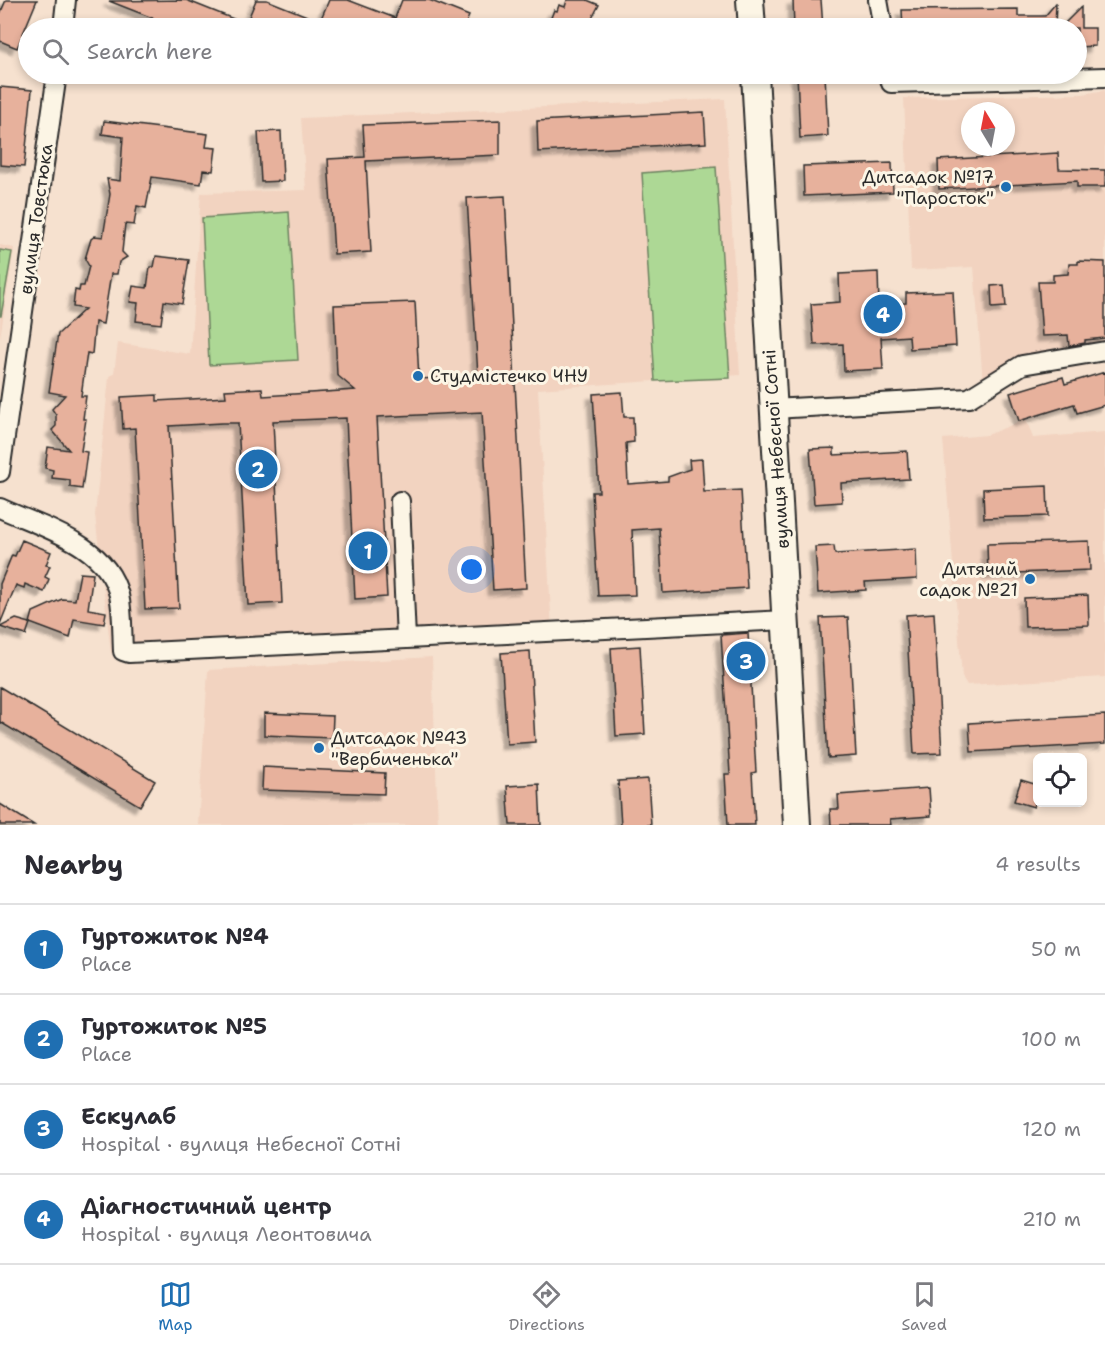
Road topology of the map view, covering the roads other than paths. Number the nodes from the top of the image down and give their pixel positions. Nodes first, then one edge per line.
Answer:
1 (66, 0) edge
2 (750, 0) edge
3 (878, 0) edge
4 (64, 18) edge
5 (751, 18) edge
6 (881, 18) edge
7 (1105, 77) edge
8 (1087, 78) edge
9 (56, 84) edge
10 (756, 84) edge
11 (1105, 351) edge
12 (773, 409) junction
13 (0, 472) edge
14 (400, 501) dead end
15 (0, 508) edge
16 (787, 620) junction
17 (406, 639) junction
18 (797, 825) edge

1 - 4 street
2 - 5 street
3 - 6 street
7 - 8 street
9 - 13 street, вулиця Товстюка
10 - 12 street, вулиця Небесної Сотні
11 - 12 street
12 - 16 street, вулиця Небесної Сотні
14 - 17 street
15 - 17 street
16 - 17 street
16 - 18 street, вулиця Небесної Сотні

